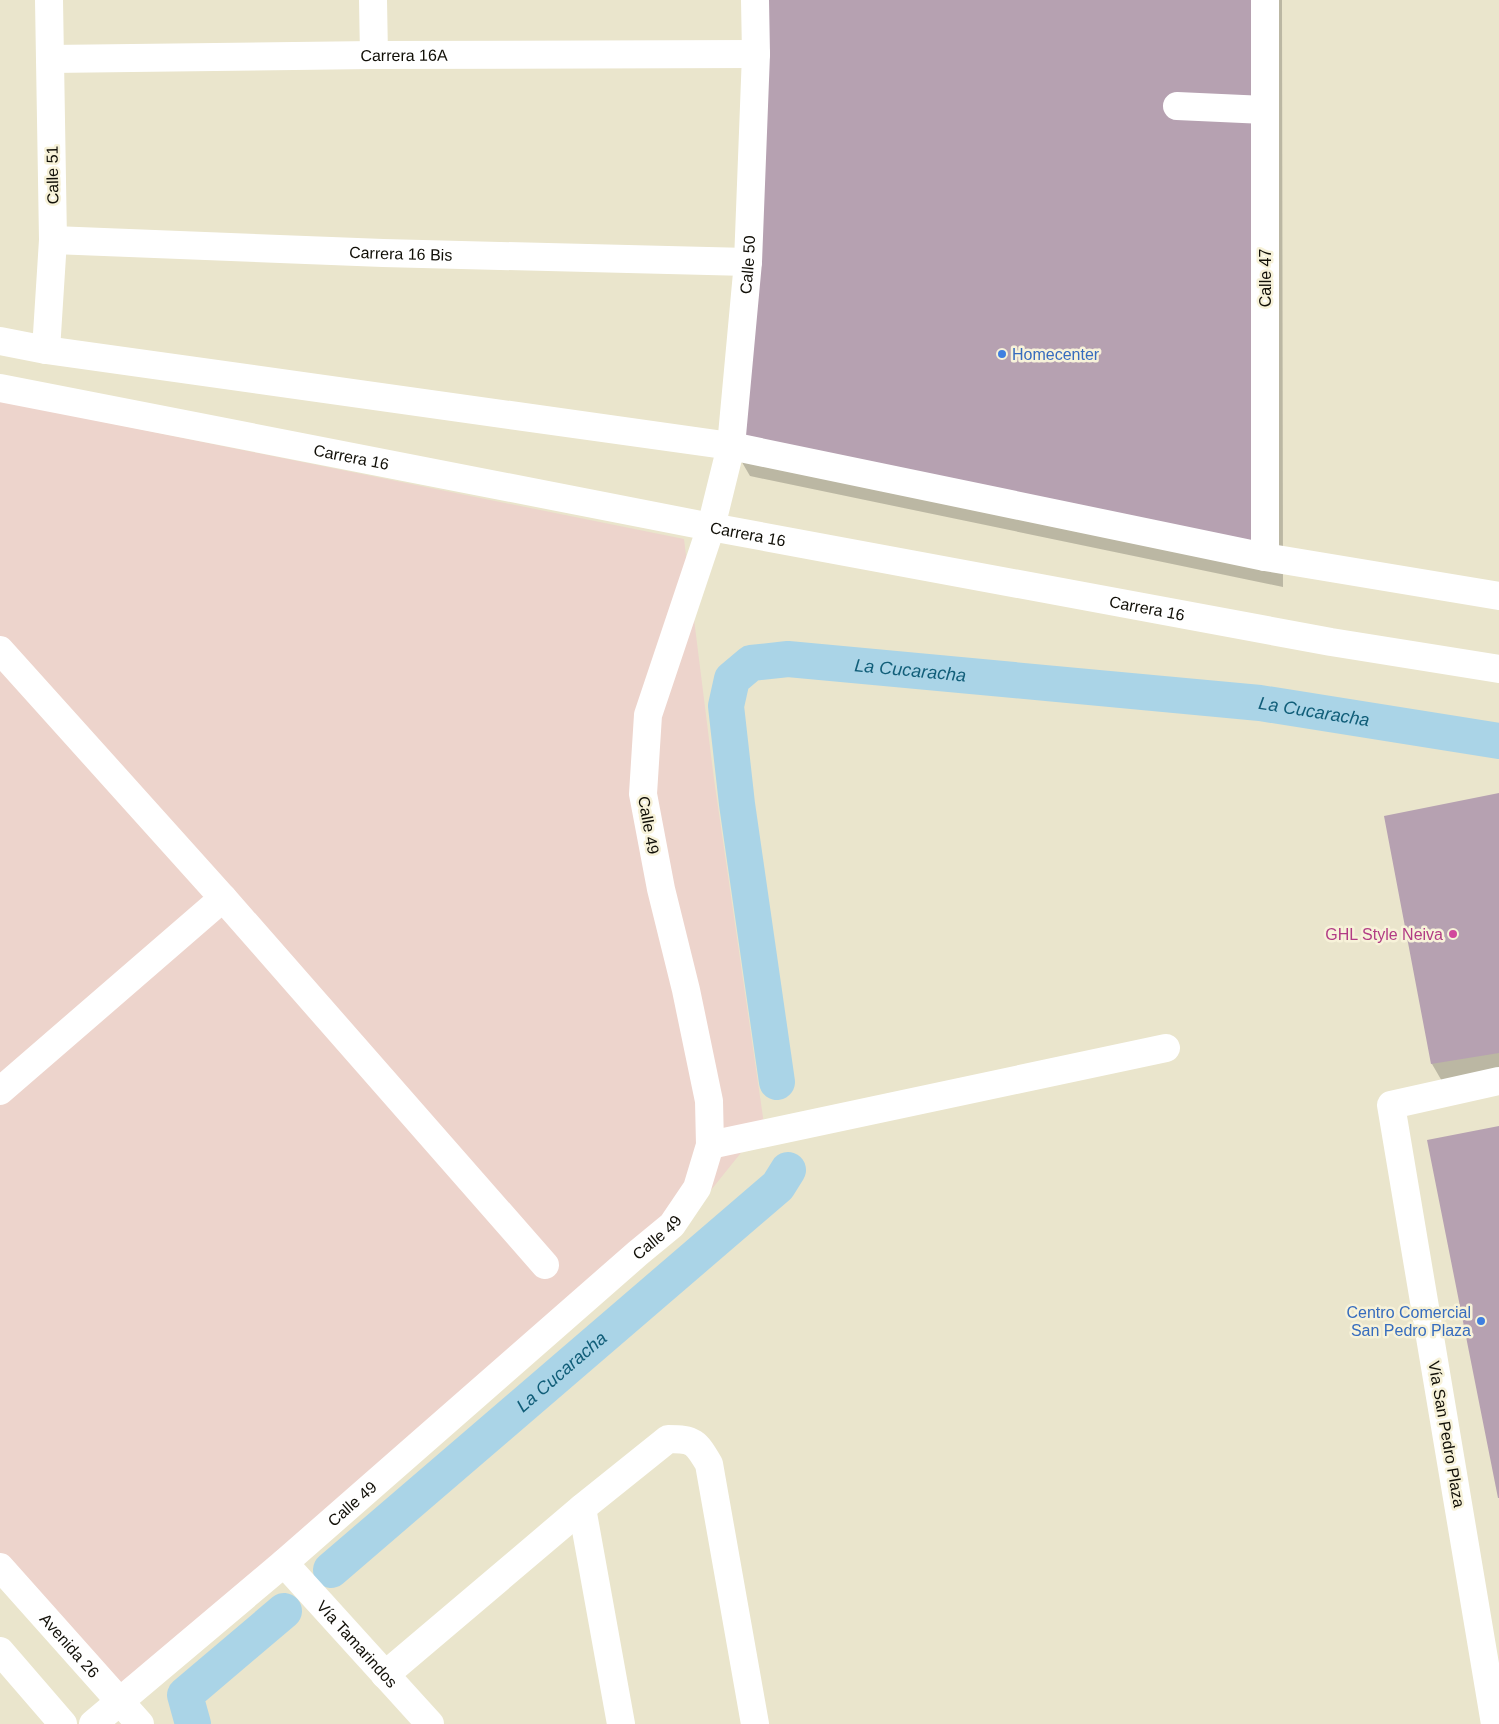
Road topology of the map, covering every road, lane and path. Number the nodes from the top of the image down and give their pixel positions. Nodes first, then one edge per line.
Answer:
1 (49, 0) edge
2 (373, 0) edge
3 (755, 0) edge
4 (1265, 0) edge
5 (756, 54) junction
6 (374, 55) junction
7 (50, 58) junction
8 (1177, 106) dead end
9 (1265, 110) junction
10 (53, 240) junction
11 (748, 262) junction
12 (0, 341) edge
13 (46, 350) junction
14 (0, 388) edge
15 (731, 446) junction
16 (710, 527) junction
17 (1266, 557) junction
18 (1499, 596) edge
19 (0, 650) edge
20 (1499, 669) edge
21 (223, 898) junction
22 (1166, 1048) dead end
23 (1499, 1081) edge
24 (0, 1091) edge
25 (710, 1145) junction
26 (545, 1265) dead end
27 (582, 1508) junction
28 (284, 1563) junction
29 (0, 1567) edge
30 (0, 1651) edge
31 (385, 1674) junction
32 (120, 1701) junction
33 (63, 1724) edge
34 (94, 1724) edge
35 (140, 1724) edge
36 (430, 1724) edge
37 (621, 1724) edge
38 (755, 1724) edge
39 (1495, 1724) edge

1 - 7 street, Calle 51
2 - 6 street
3 - 5 street, Calle 50
4 - 9 street, Calle 47
5 - 6 street, Carrera 16A
5 - 11 street, Calle 50
6 - 7 street, Carrera 16A
7 - 10 street, Calle 51
8 - 9 street
9 - 17 street, Calle 47
10 - 11 street, Carrera 16 Bis
10 - 13 street, Calle 51
11 - 15 street, Calle 50
12 - 13 street
13 - 15 street
14 - 16 street, Carrera 16
15 - 16 street, Calle 50
15 - 17 street
16 - 20 street, Carrera 16
16 - 25 street, Calle 49
17 - 18 street
19 - 21 street
21 - 24 street
21 - 26 street
22 - 25 street
23 - 39 street, Vía San Pedro Plaza
25 - 28 street, Calle 49
27 - 31 street
27 - 37 street
27 - 38 street
28 - 31 street, Vía Tamarindos
28 - 32 street, Calle 49
29 - 32 street, Avenida 26
30 - 33 street
31 - 36 street, Vía Tamarindos
32 - 34 street, Calle 49
32 - 35 street, Avenida 26

